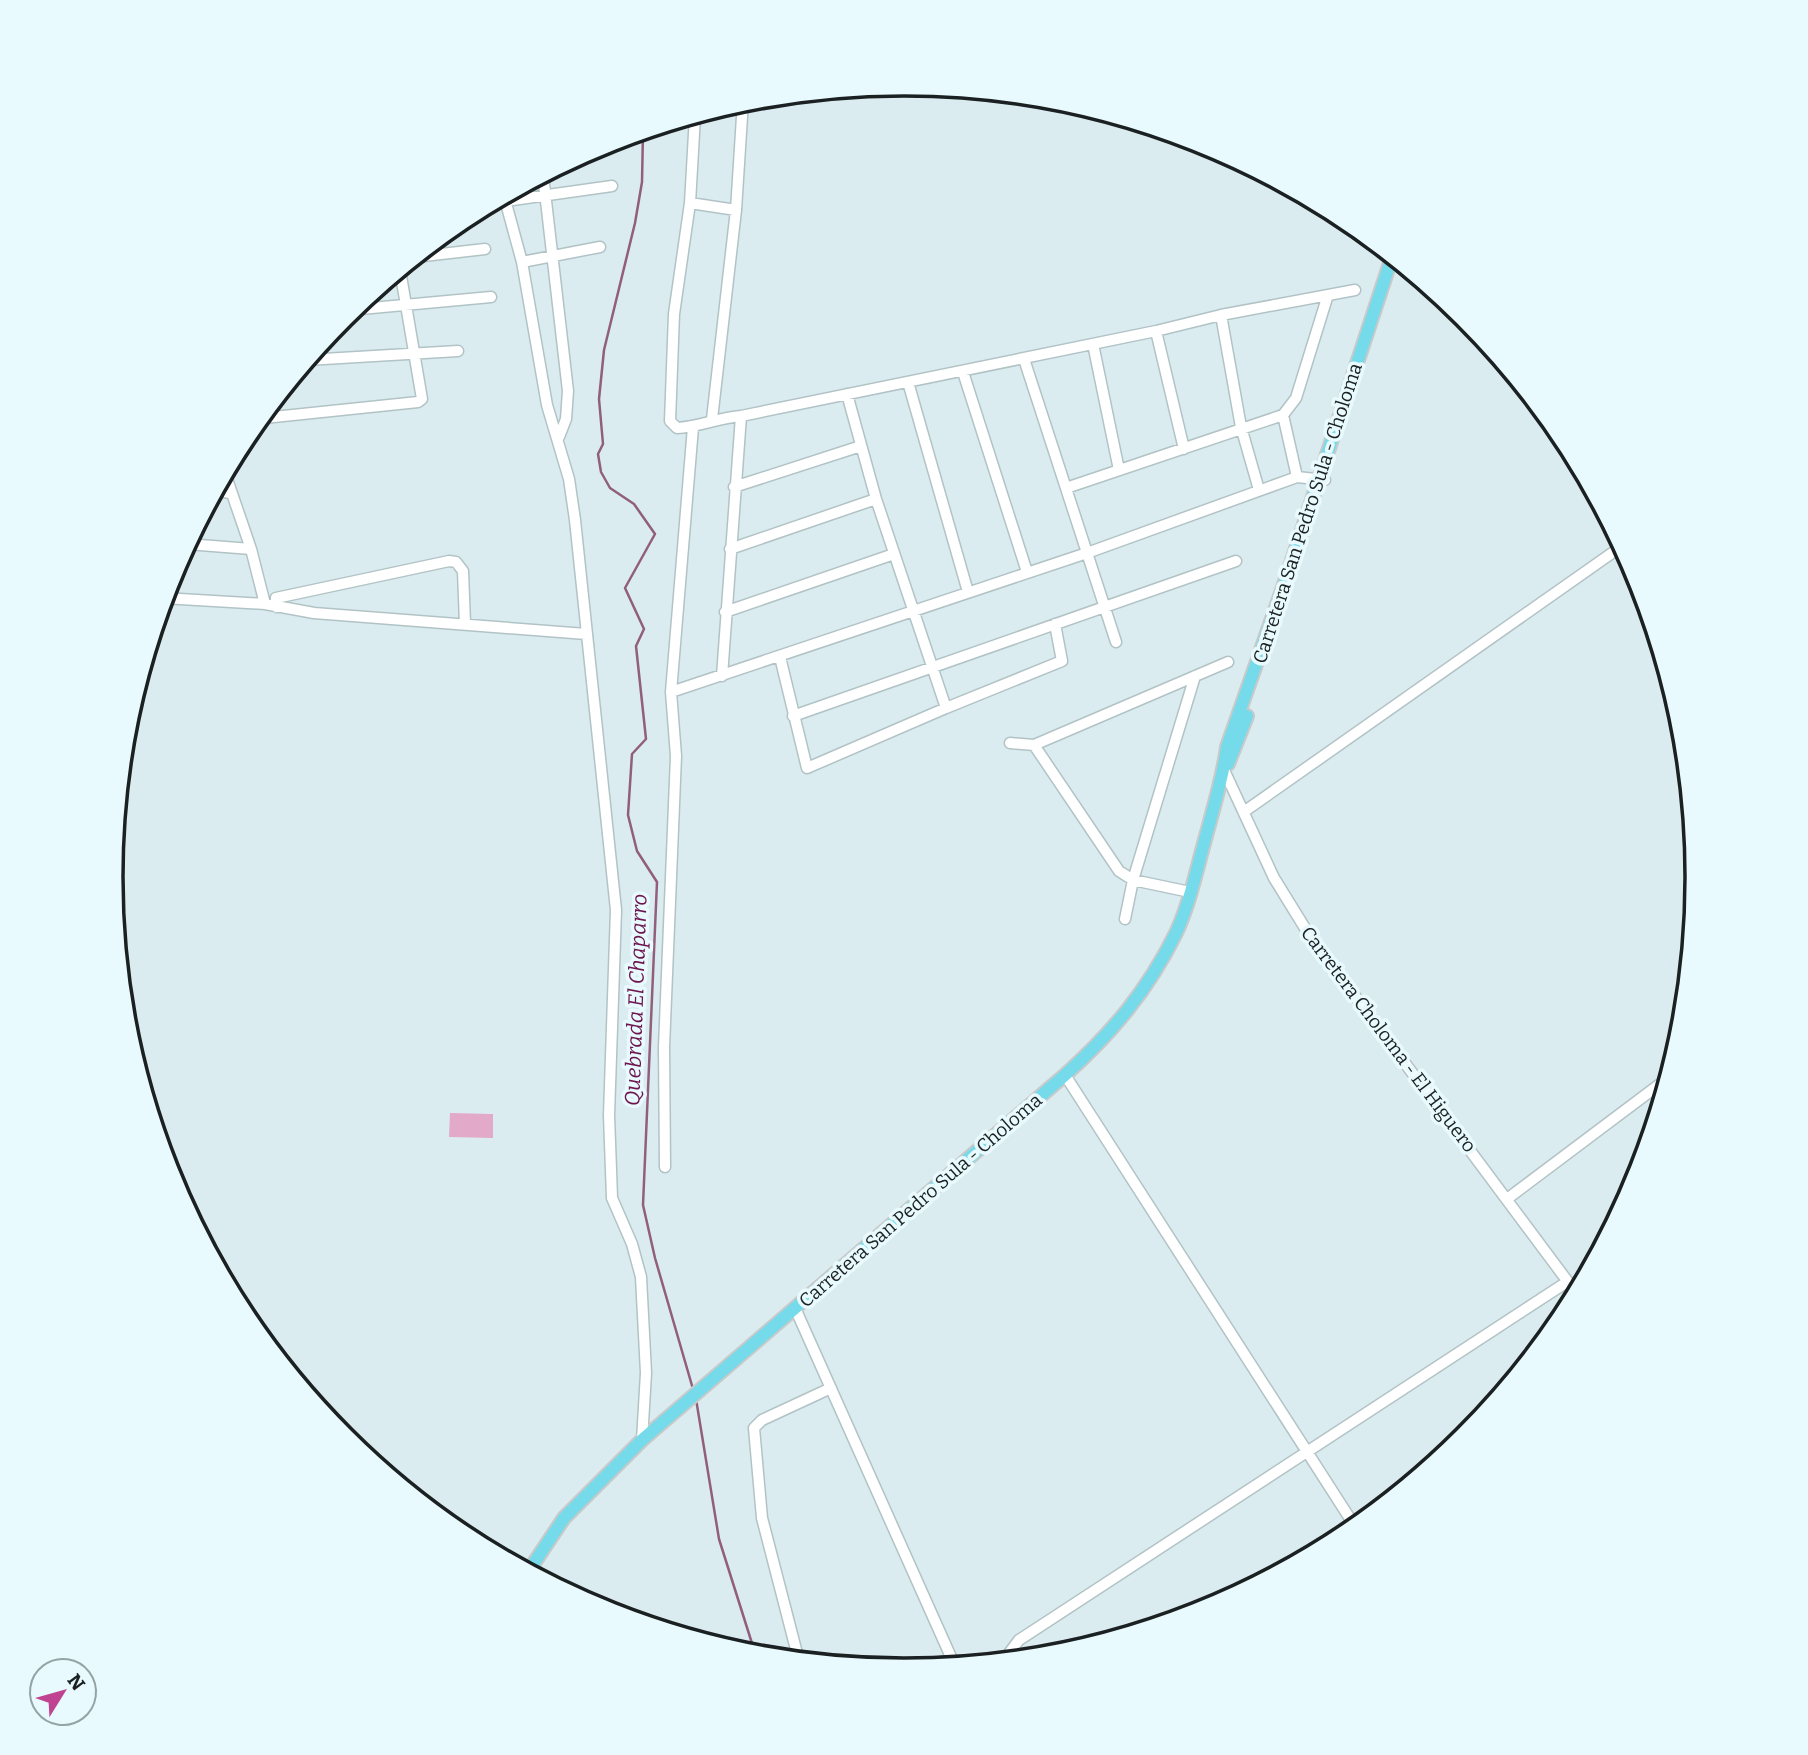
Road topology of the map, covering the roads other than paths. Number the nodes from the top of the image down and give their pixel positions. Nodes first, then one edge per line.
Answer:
1 (742, 113) edge
2 (695, 125) edge
3 (543, 185) edge
4 (612, 186) dead end
5 (545, 196) junction
6 (520, 197) edge
7 (691, 203) junction
8 (507, 205) edge
9 (736, 210) junction
10 (600, 247) dead end
11 (485, 249) dead end
12 (432, 255) edge
13 (554, 256) junction
14 (522, 262) junction
15 (1389, 266) edge
16 (1395, 270) edge
17 (402, 279) edge
18 (1355, 290) dead end
19 (491, 297) dead end
20 (1327, 298) junction
21 (407, 306) junction
22 (369, 309) edge
23 (1221, 315) junction
24 (1156, 331) junction
25 (1093, 344) junction
26 (458, 351) dead end
27 (415, 355) junction
28 (319, 359) edge
29 (1024, 359) junction
30 (963, 372) junction
31 (908, 382) junction
32 (847, 394) junction
33 (1283, 415) junction
34 (741, 416) junction
35 (273, 417) edge
36 (712, 419) junction
37 (693, 427) junction
38 (1241, 427) junction
39 (559, 437) junction
40 (861, 446) junction
41 (1184, 449) junction
42 (1119, 470) junction
43 (1297, 477) junction
44 (1322, 480) junction
45 (228, 485) edge
46 (734, 487) junction
47 (1066, 488) junction
48 (1259, 491) junction
49 (224, 492) edge
50 (231, 493) junction
51 (876, 499) junction
52 (197, 545) edge
53 (251, 549) junction
54 (730, 549) junction
55 (1614, 552) edge
56 (1087, 553) junction
57 (894, 554) junction
58 (1236, 561) dead end
59 (1027, 572) junction
60 (968, 592) junction
61 (174, 599) edge
62 (265, 604) junction
63 (276, 607) junction
64 (1104, 607) junction
65 (914, 610) junction
66 (725, 612) junction
67 (464, 624) junction
68 (1055, 624) junction
69 (586, 634) junction
70 (1116, 642) dead end
71 (780, 657) junction
72 (1228, 662) dead end
73 (931, 666) junction
74 (722, 676) junction
75 (1195, 676) junction
76 (671, 692) junction
77 (946, 708) junction
78 (793, 716) junction
79 (1010, 743) dead end
80 (1034, 745) junction
81 (1224, 770) junction
82 (1245, 811) junction
83 (1133, 880) junction
84 (1190, 892) junction
85 (1125, 919) dead end
86 (1065, 1075) junction
87 (1657, 1086) edge
88 (665, 1167) dead end
89 (1507, 1199) junction
90 (1567, 1282) junction
91 (1570, 1286) edge
92 (795, 1308) junction
93 (831, 1388) junction
94 (642, 1440) junction
95 (1307, 1452) junction
96 (1350, 1519) edge
97 (533, 1565) edge
98 (796, 1651) edge
99 (1011, 1651) edge
100 (951, 1657) edge

1 - 9 street
2 - 7 street
3 - 5 street
4 - 5 street
5 - 6 street
5 - 13 street
7 - 9 street
7 - 37 street
8 - 14 street
9 - 36 street
10 - 13 street
11 - 12 street
13 - 14 street
13 - 39 street
14 - 39 street
15 - 44 main road, Carretera San Pedro Sula - Choloma
16 - 44 main road, Carretera San Pedro Sula - Choloma
17 - 21 street
18 - 20 street
19 - 21 street
20 - 23 street
20 - 33 street
21 - 22 street
21 - 27 street
23 - 24 street
23 - 38 street
24 - 25 street
24 - 41 street
25 - 29 street
25 - 42 street
26 - 27 street
27 - 28 street
27 - 35 street
29 - 30 street
29 - 47 street
30 - 31 street
30 - 59 street
31 - 32 street
31 - 60 street
32 - 34 street
32 - 40 street
33 - 38 street
33 - 43 street
34 - 36 street
34 - 46 street
36 - 37 street
37 - 76 street
38 - 41 street
38 - 48 street
39 - 69 street
40 - 46 street
40 - 51 street
41 - 42 street
42 - 47 street
43 - 44 street
43 - 48 street
44 - 81 main road, Carretera San Pedro Sula - Choloma
45 - 50 street
46 - 54 street
47 - 56 street
48 - 56 street
49 - 50 street
50 - 53 street
51 - 54 street
51 - 57 street
52 - 53 street
53 - 62 street
54 - 66 street
55 - 82 street
56 - 59 street
56 - 64 street
57 - 65 street
57 - 66 street
58 - 64 street
59 - 60 street
60 - 65 street
61 - 62 street
62 - 63 street
63 - 67 street
63 - 67 street
64 - 68 street
64 - 70 street
65 - 71 street
65 - 73 street
66 - 74 street
67 - 69 street
68 - 73 street
68 - 77 street
69 - 94 street
71 - 74 street
71 - 78 street
72 - 75 street
73 - 77 street
73 - 78 street
74 - 76 street
75 - 80 street
75 - 83 street
76 - 88 street
77 - 78 street
79 - 80 street
80 - 83 street
81 - 82 street, Carretera Choloma - El Higuero
81 - 84 main road, Carretera San Pedro Sula - Choloma
82 - 89 street, Carretera Choloma - El Higuero
83 - 84 street
83 - 85 street
84 - 86 main road, Carretera San Pedro Sula - Choloma
86 - 92 main road, Carretera San Pedro Sula - Choloma
86 - 95 street
87 - 89 street
89 - 90 street, Carretera Choloma - El Higuero
90 - 91 street, Carretera Choloma - El Higuero
90 - 95 street
92 - 93 street
92 - 94 main road, Carretera San Pedro Sula - Choloma
93 - 98 street
93 - 100 street
94 - 97 main road, Carretera San Pedro Sula - Choloma
95 - 96 street
95 - 99 street

